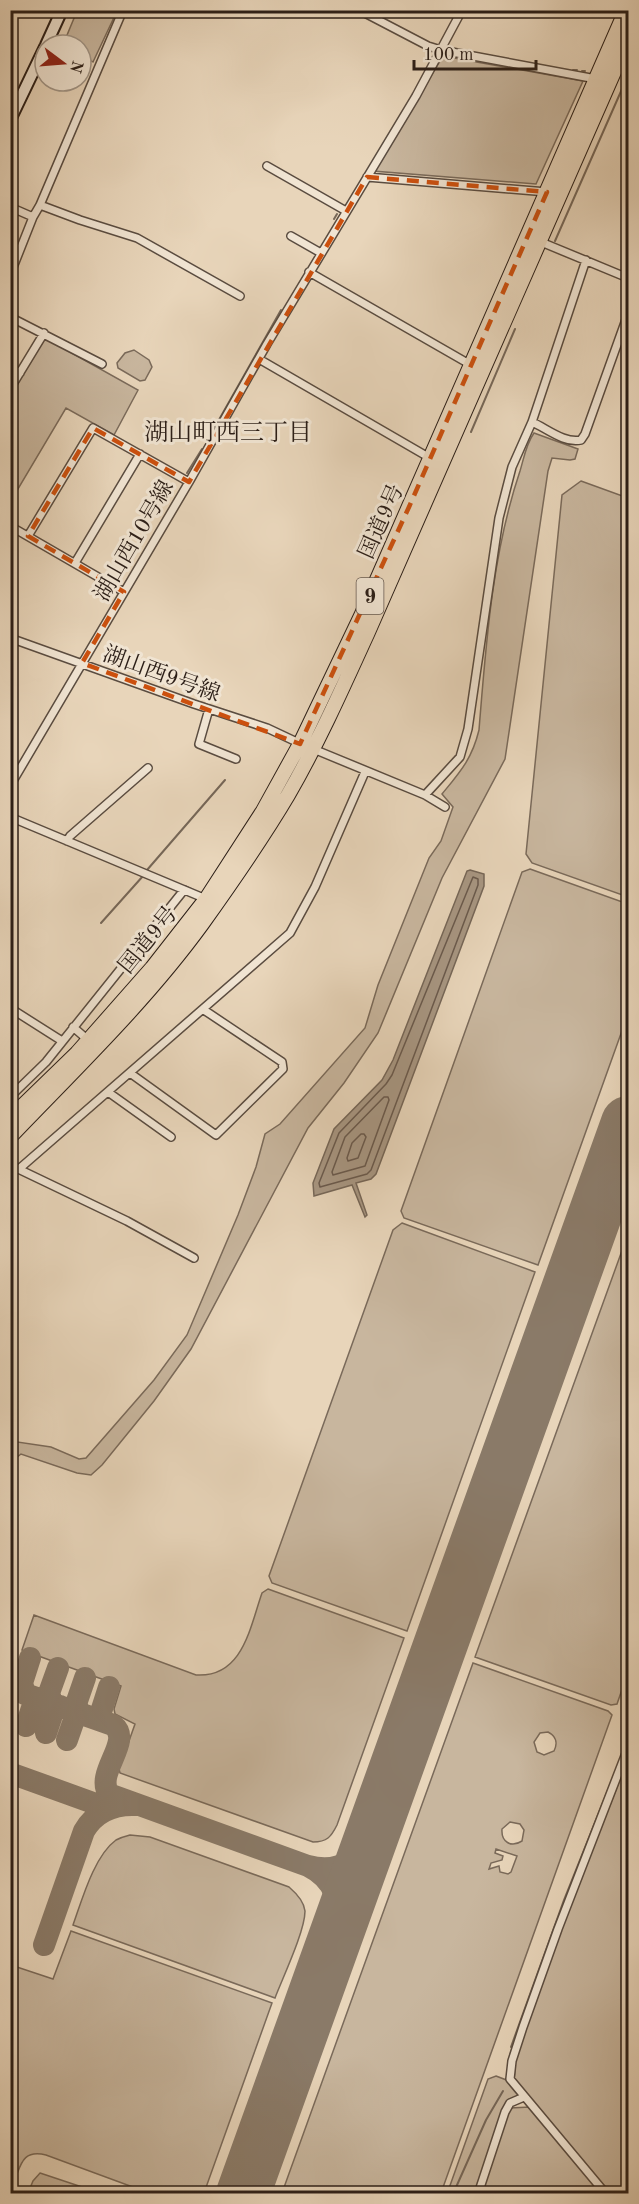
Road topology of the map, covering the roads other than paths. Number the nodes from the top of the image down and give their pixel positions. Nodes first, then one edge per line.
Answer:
1 (62, 10) edge
2 (123, 10) edge
3 (359, 10) edge
4 (462, 10) edge
5 (626, 10) edge
6 (52, 33) edge
7 (628, 40) edge
8 (441, 50) junction
9 (33, 73) edge
10 (596, 79) junction
11 (10, 120) edge
12 (267, 166) dead end
13 (367, 177) junction
14 (547, 192) junction
15 (40, 205) junction
16 (10, 207) edge
17 (346, 212) junction
18 (33, 217) junction
19 (291, 236) dead end
20 (541, 242) junction
21 (321, 253) junction
22 (586, 260) junction
23 (309, 272) junction
24 (10, 275) edge
25 (628, 278) edge
26 (240, 296) dead end
27 (628, 314) edge
28 (10, 317) edge
29 (44, 333) junction
30 (259, 359) junction
31 (102, 364) dead end
32 (471, 365) junction
33 (10, 368) edge
34 (20, 373) junction
35 (10, 389) edge
36 (531, 422) junction
37 (140, 454) junction
38 (430, 458) junction
39 (189, 482) junction
40 (10, 526) edge
41 (28, 536) junction
42 (75, 563) junction
43 (124, 592) junction
44 (10, 638) edge
45 (82, 663) junction
46 (209, 709) junction
47 (306, 746) junction
48 (236, 759) dead end
49 (148, 768) dead end
50 (365, 772) junction
51 (10, 786) edge
52 (425, 795) junction
53 (445, 807) dead end
54 (10, 817) edge
55 (67, 841) junction
56 (184, 890) junction
57 (206, 899) junction
58 (10, 1008) edge
59 (204, 1010) junction
60 (73, 1027) junction
61 (88, 1040) junction
62 (62, 1041) junction
63 (130, 1073) junction
64 (108, 1092) junction
65 (10, 1097) edge
66 (10, 1118) edge
67 (10, 1137) edge
68 (171, 1137) dead end
69 (13, 1169) edge
70 (194, 1258) dead end
71 (628, 1748) edge
72 (524, 2097) junction
73 (478, 2193) edge
74 (606, 2193) edge

1 - 6 main road
2 - 15 street
3 - 8 street
4 - 8 street
5 - 10 highway, 国道9号 / 9
7 - 20 highway, 国道9号 / 9
8 - 10 street
8 - 13 street
9 - 11 main road
10 - 14 highway, 国道9号 / 9
12 - 17 street
13 - 14 street
13 - 17 street
14 - 32 highway, 国道9号 / 9
15 - 18 street
15 - 26 street
16 - 18 street
17 - 21 street
18 - 24 street
19 - 21 street
20 - 22 street
20 - 47 highway, 国道9号 / 9
21 - 23 street
22 - 25 street
22 - 36 street
23 - 30 street
23 - 32 street
27 - 36 street
28 - 29 street
29 - 31 street
29 - 34 street
30 - 38 street
30 - 39 street
32 - 38 highway, 国道9号 / 9
33 - 34 street
34 - 35 street
36 - 52 street
37 - 39 street, 湖山西10号線
37 - 41 street, 湖山西10号線
37 - 42 street
38 - 47 highway, 国道9号 / 9
39 - 43 street, 湖山西10号線
40 - 41 street
41 - 42 street
42 - 43 street
43 - 45 street, 湖山西10号線
44 - 45 street, 湖山西9号線
45 - 46 street, 湖山西9号線
45 - 51 street, 湖山西10号線
46 - 47 street, 湖山西9号線
46 - 48 street
47 - 50 street, 湖山西9号線
47 - 57 highway, 国道9号 / 9
47 - 67 highway, 国道9号 / 9
49 - 55 street
50 - 52 street, 湖山西9号線
50 - 59 street
52 - 53 street, 湖山西9号線
54 - 55 street
55 - 56 street
56 - 57 street
56 - 60 street
57 - 61 highway, 国道9号 / 9
58 - 62 street
59 - 63 street
59 - 63 street
60 - 61 street
60 - 62 street
61 - 66 highway, 国道9号 / 9
62 - 65 street
63 - 64 street
64 - 68 street
64 - 69 street
69 - 70 street
71 - 72 street
72 - 73 street
72 - 74 street

